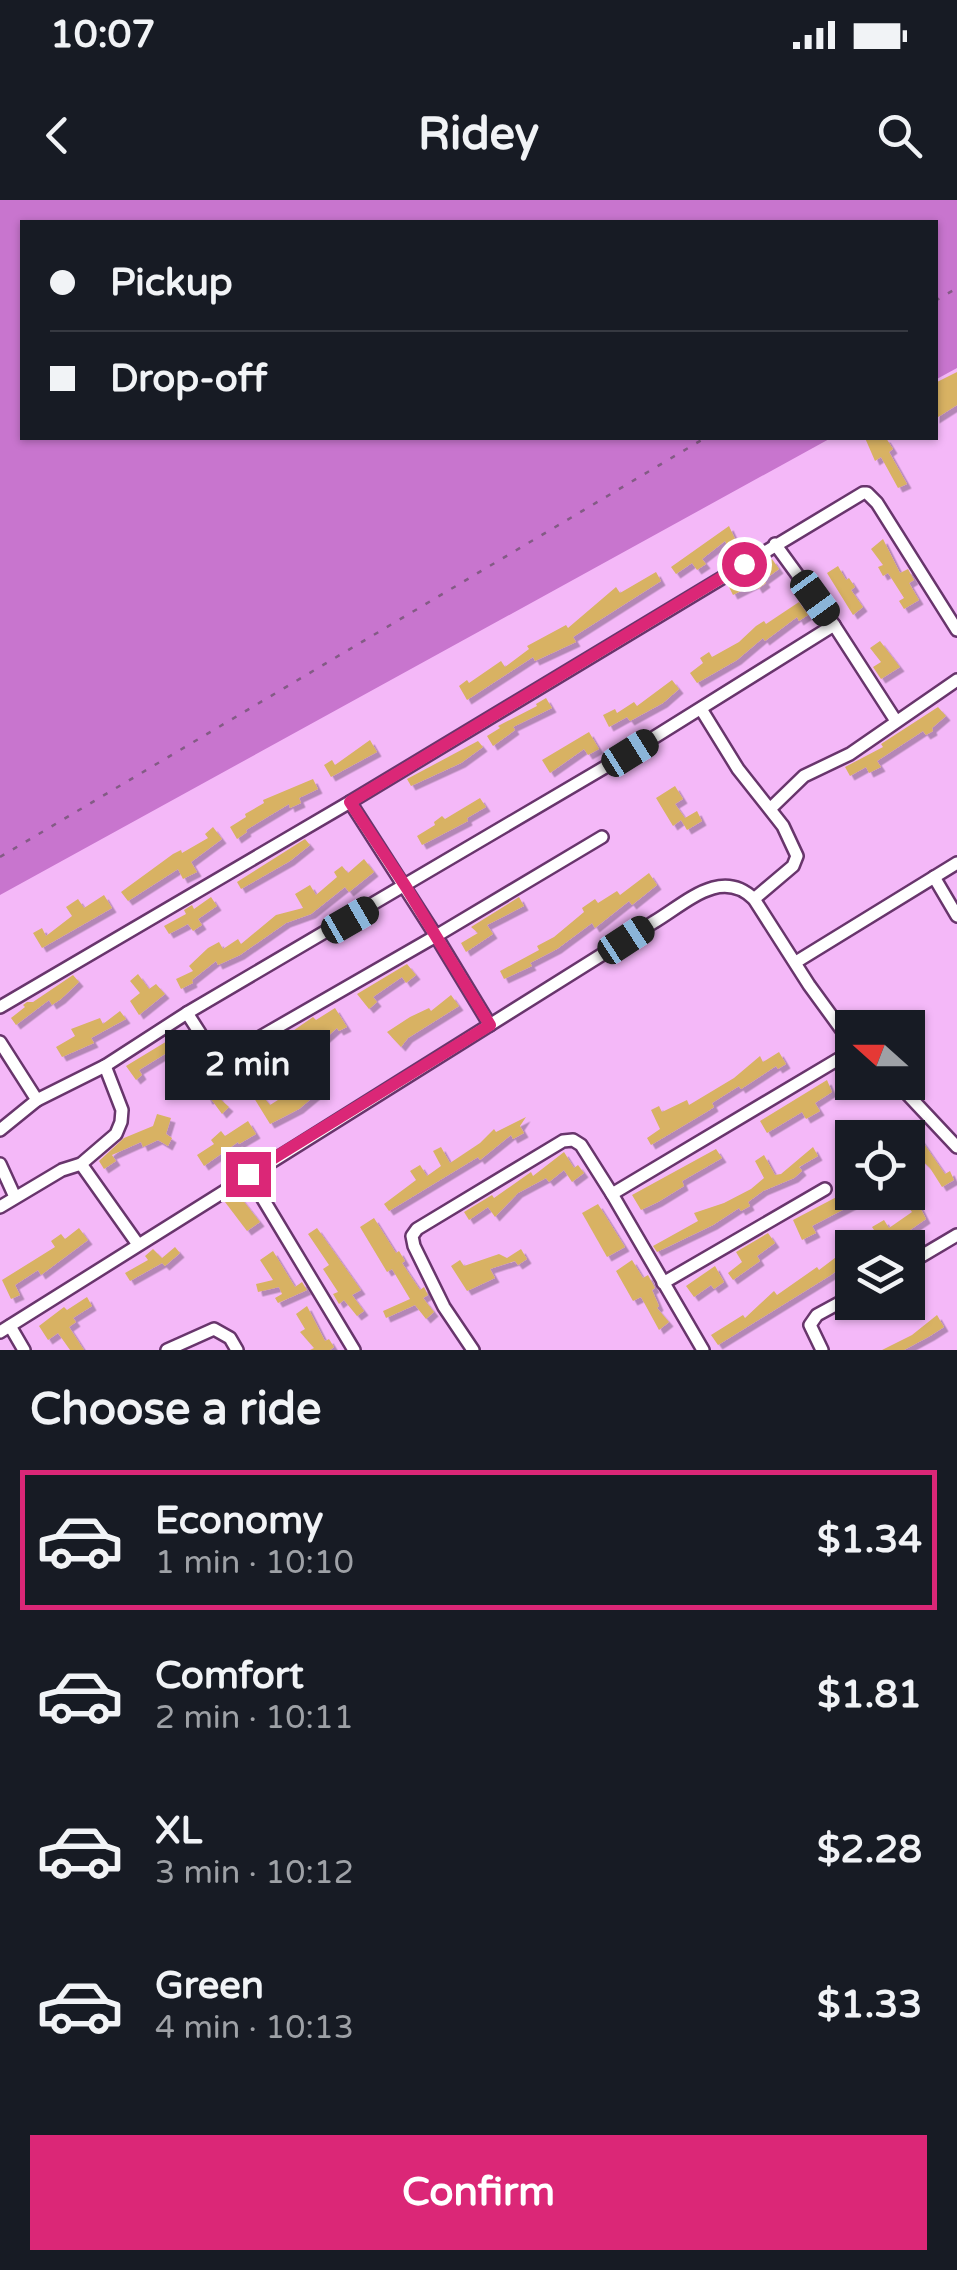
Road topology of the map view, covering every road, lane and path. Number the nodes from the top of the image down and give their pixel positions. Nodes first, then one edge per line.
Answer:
1 (775, 544) junction
2 (834, 625) junction
3 (957, 630) edge
4 (957, 680) edge
5 (701, 709) junction
6 (896, 721) junction
7 (350, 802) junction
8 (771, 808) junction
9 (602, 837) dead end
10 (957, 863) edge
11 (934, 877) junction
12 (406, 887) junction
13 (754, 899) junction
14 (957, 916) edge
15 (436, 936) junction
16 (796, 962) junction
17 (0, 1007) edge
18 (187, 1014) junction
19 (835, 1023) edge
20 (490, 1025) junction
21 (0, 1042) edge
22 (835, 1057) edge
23 (105, 1066) junction
24 (38, 1100) junction
25 (913, 1100) edge
26 (0, 1130) edge
27 (957, 1147) edge
28 (0, 1164) edge
29 (81, 1164) junction
30 (248, 1174) junction
31 (825, 1189) dead end
32 (612, 1194) junction
33 (15, 1197) junction
34 (0, 1207) edge
35 (957, 1235) edge
36 (138, 1243) junction
37 (925, 1254) edge
38 (663, 1283) junction
39 (835, 1305) edge
40 (5, 1329) edge
41 (24, 1350) edge
42 (168, 1350) edge
43 (238, 1350) edge
44 (354, 1350) edge
45 (473, 1350) edge
46 (703, 1350) edge
47 (822, 1350) edge

1 - 2 street
1 - 3 street
1 - 7 street
2 - 5 street
2 - 6 street
4 - 6 street
5 - 8 street
5 - 12 street
6 - 8 street
7 - 12 street
7 - 17 street
8 - 13 street
9 - 15 street
10 - 11 street
11 - 14 street
11 - 16 street
12 - 15 street
12 - 18 street
13 - 16 street
13 - 20 street
15 - 18 street
15 - 20 street
16 - 19 street
18 - 23 street
20 - 30 street
21 - 24 street
22 - 32 street
23 - 24 street
23 - 29 street
24 - 26 street
25 - 27 street
28 - 33 street
29 - 33 street
29 - 36 street
30 - 36 street
30 - 44 street
31 - 38 street
32 - 38 street
32 - 45 street
33 - 34 street
35 - 37 street
36 - 40 street
38 - 46 street
39 - 47 street
40 - 41 street
42 - 43 street

